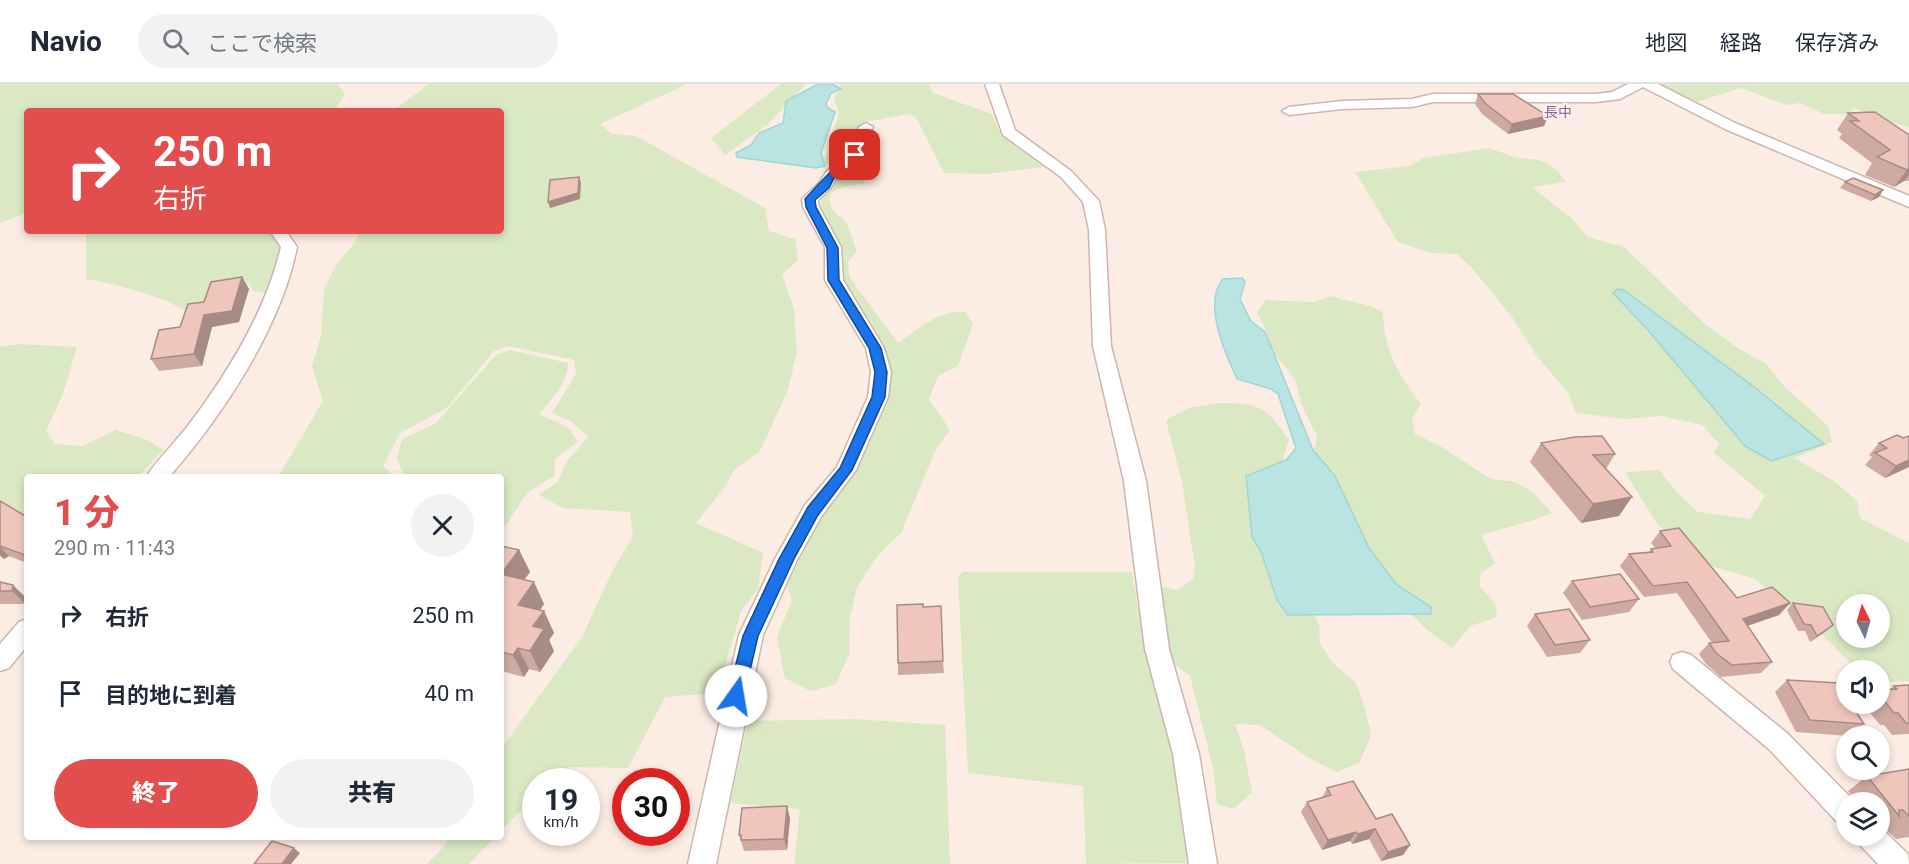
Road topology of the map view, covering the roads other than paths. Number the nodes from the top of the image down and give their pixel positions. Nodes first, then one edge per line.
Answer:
1 (992, 84) edge
2 (1638, 84) edge
3 (1648, 84) edge
4 (1289, 111) dead end
5 (866, 127) dead end
6 (1909, 202) edge
7 (280, 234) edge
8 (160, 474) edge
9 (24, 633) edge
10 (0, 661) edge
11 (1682, 662) dead end
12 (1836, 802) edge
13 (1880, 846) edge
14 (702, 864) edge
15 (1203, 864) edge
16 (1898, 864) edge

1 - 15 street
2 - 4 street
3 - 6 street
5 - 14 street
7 - 8 street
9 - 10 street
11 - 12 street
13 - 16 street

